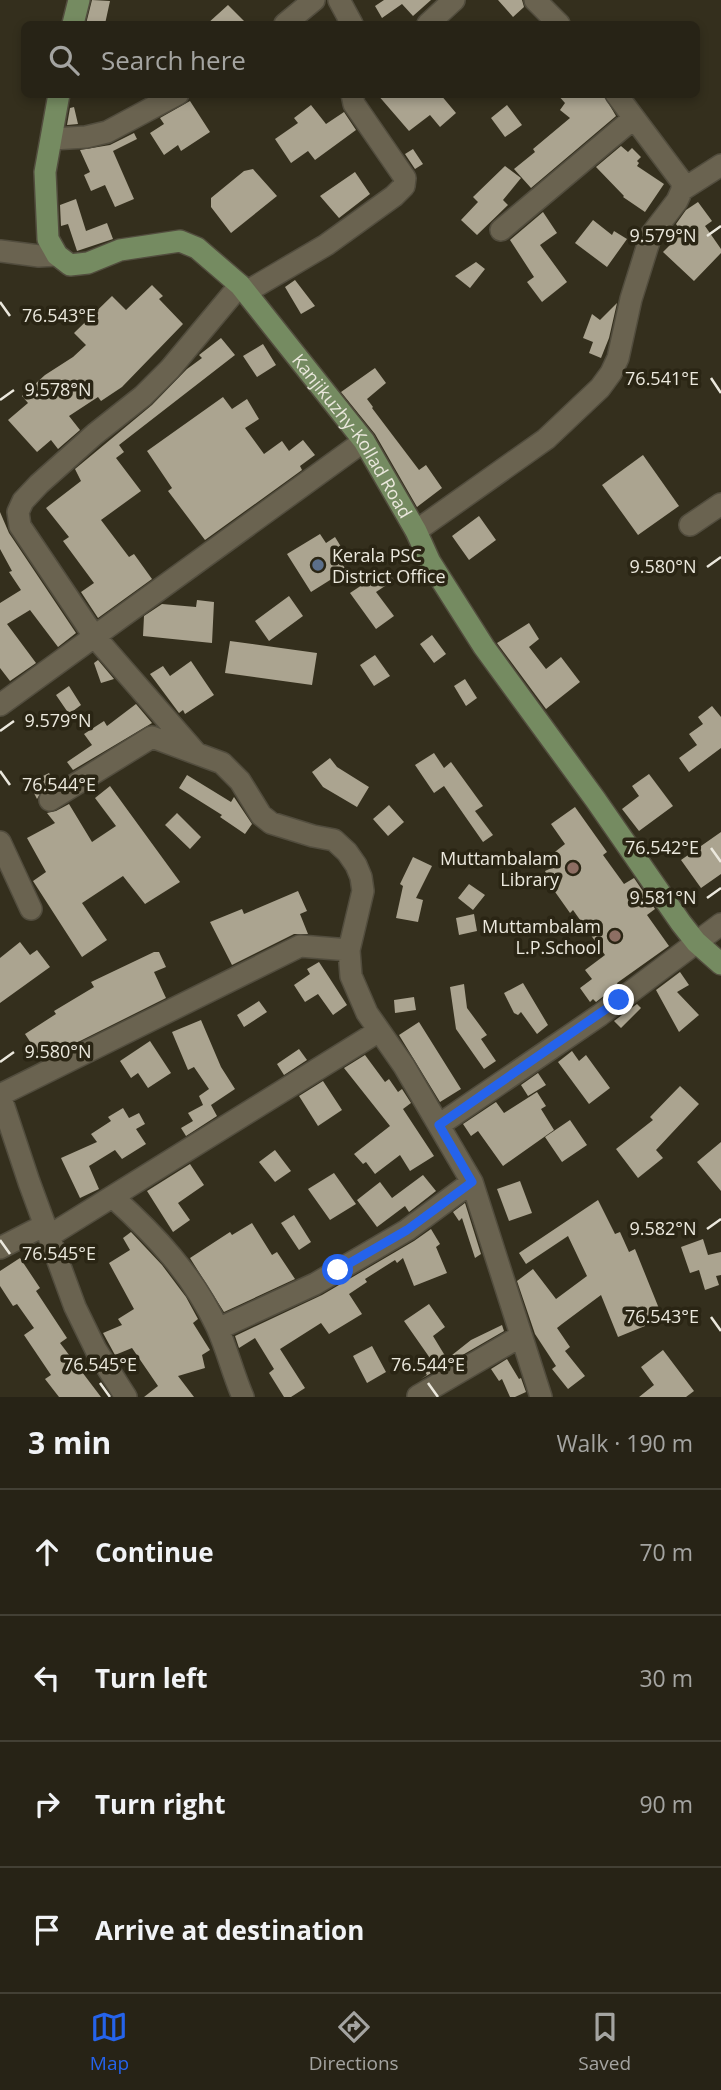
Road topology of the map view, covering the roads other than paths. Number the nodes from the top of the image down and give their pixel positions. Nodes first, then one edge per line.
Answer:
1 (79, 0) edge
2 (314, 0) edge
3 (339, 0) edge
4 (454, 0) edge
5 (535, 0) edge
6 (75, 21) edge
7 (289, 21) edge
8 (350, 21) edge
9 (431, 21) edge
10 (556, 21) edge
11 (58, 98) edge
12 (171, 98) edge
13 (353, 98) edge
14 (618, 98) edge
15 (634, 118) junction
16 (52, 139) junction
17 (721, 165) edge
18 (682, 190) junction
19 (501, 230) dead end
20 (0, 251) edge
21 (57, 255) junction
22 (243, 289) junction
23 (364, 441) junction
24 (721, 504) edge
25 (690, 525) dead end
26 (416, 531) junction
27 (94, 636) junction
28 (4, 695) edge
29 (198, 755) junction
30 (50, 800) dead end
31 (0, 842) edge
32 (31, 909) dead end
33 (721, 924) edge
34 (696, 942) junction
35 (349, 950) junction
36 (721, 964) edge
37 (379, 1031) junction
38 (0, 1095) edge
39 (439, 1125) junction
40 (472, 1182) junction
41 (114, 1198) junction
42 (47, 1231) junction
43 (0, 1248) edge
44 (218, 1329) junction
45 (521, 1336) junction
46 (418, 1396) edge
47 (126, 1397) edge
48 (243, 1397) edge
49 (541, 1397) edge

1 - 6 main road
2 - 7 street
3 - 8 street
4 - 9 street
5 - 10 street
11 - 16 main road
12 - 16 street
13 - 22 street
14 - 15 street
15 - 18 street
15 - 19 street
16 - 21 main road
17 - 18 street
18 - 26 street
20 - 21 street
21 - 22 main road, Kanjikuzhy-Kollad Road
22 - 23 main road, Kanjikuzhy-Kollad Road
22 - 27 street
23 - 26 main road, Kanjikuzhy-Kollad Road
23 - 27 street
24 - 25 street
26 - 34 main road, Kanjikuzhy-Kollad Road
27 - 28 street
27 - 29 street
29 - 30 street
29 - 35 street
31 - 32 street
33 - 34 street
34 - 36 main road, Kanjikuzhy-Kollad Road
34 - 39 street
35 - 37 street
35 - 38 street
37 - 39 street
37 - 41 street
38 - 42 street
39 - 40 street
40 - 44 street
40 - 45 street
41 - 42 street
41 - 44 street
42 - 43 street
42 - 47 street
44 - 48 street
45 - 46 street
45 - 49 street

